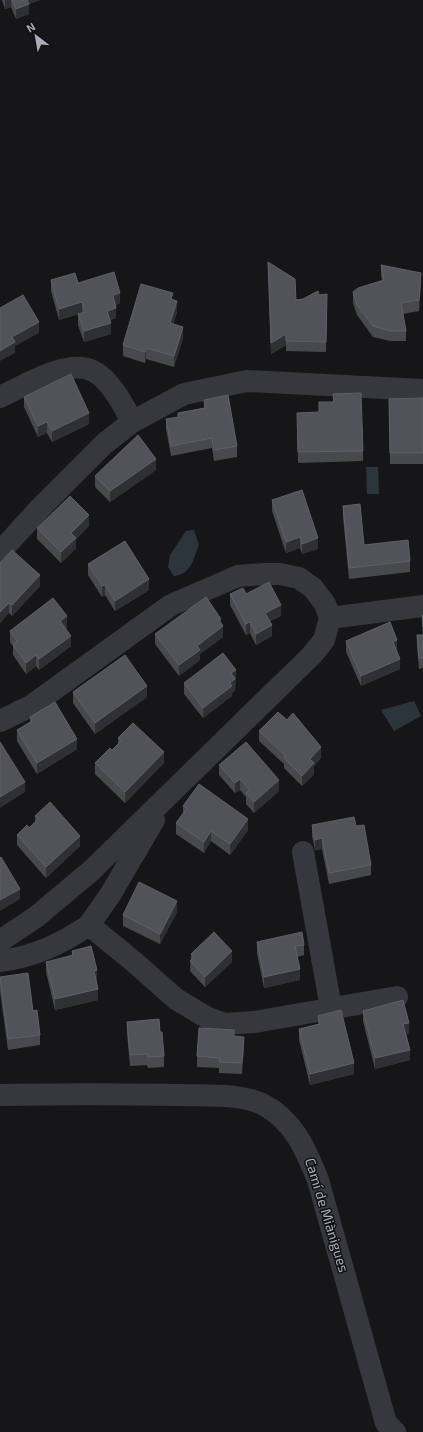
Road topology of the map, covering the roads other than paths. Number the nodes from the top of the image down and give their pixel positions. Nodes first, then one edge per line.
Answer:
1 (423, 390) edge
2 (0, 397) edge
3 (132, 422) junction
4 (0, 552) edge
5 (423, 606) edge
6 (330, 618) junction
7 (0, 721) edge
8 (167, 798) junction
9 (302, 852) dead end
10 (89, 925) junction
11 (0, 941) edge
12 (0, 961) edge
13 (397, 997) dead end
14 (331, 1008) junction
15 (0, 1095) edge
16 (394, 1432) edge

1 - 3 street
2 - 3 street
3 - 4 street
5 - 6 street
6 - 7 street
6 - 8 street
8 - 10 street
8 - 11 street
9 - 14 street
10 - 12 street
10 - 14 street
13 - 14 street
15 - 16 street, Camí de Miànigues

